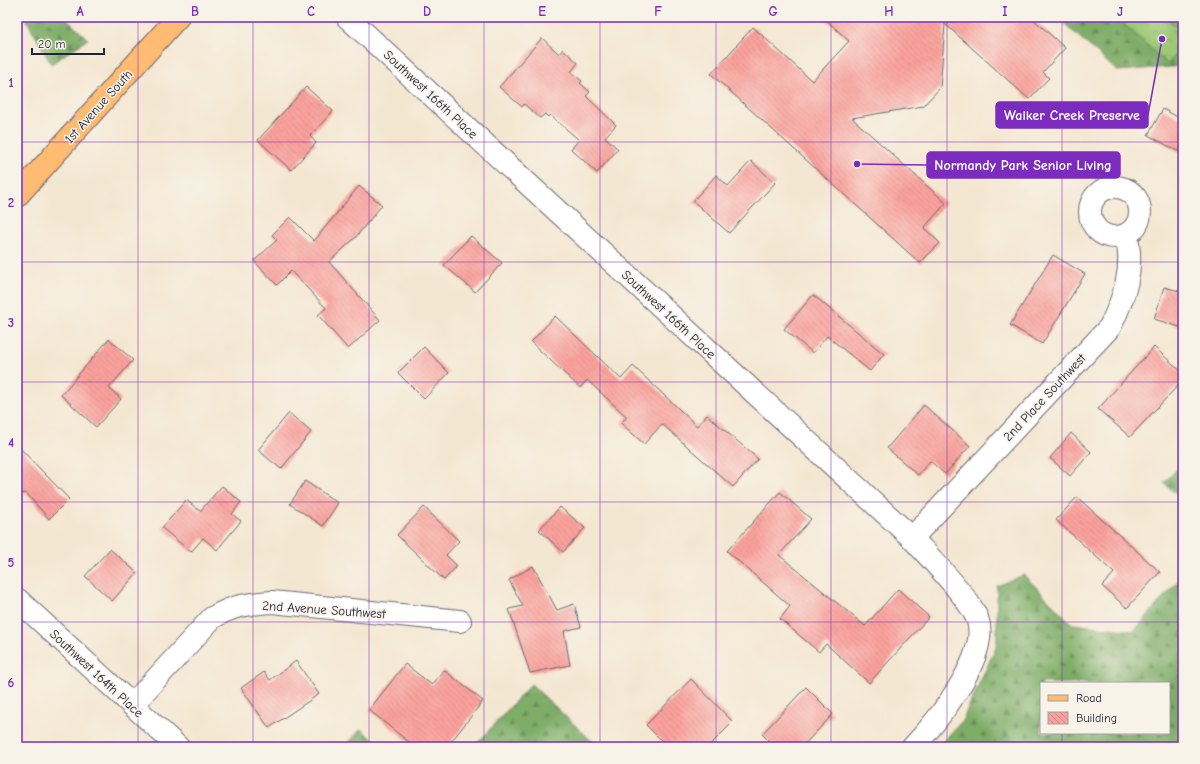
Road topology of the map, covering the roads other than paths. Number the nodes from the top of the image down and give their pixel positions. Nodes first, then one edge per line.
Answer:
1 (178, 17) edge
2 (347, 17) edge
3 (17, 196) edge
4 (1126, 235) dead end
5 (912, 538) junction
6 (17, 599) edge
7 (460, 620) dead end
8 (132, 705) junction
9 (178, 747) edge
10 (913, 747) edge

1 - 3 main road, 1st Avenue South
2 - 5 street, Southwest 166th Place
4 - 5 street, 2nd Place Southwest
5 - 10 street, Southwest 166th Place
6 - 8 street, Southwest 164th Place
7 - 8 street, 2nd Avenue Southwest
8 - 9 street, Southwest 164th Place

